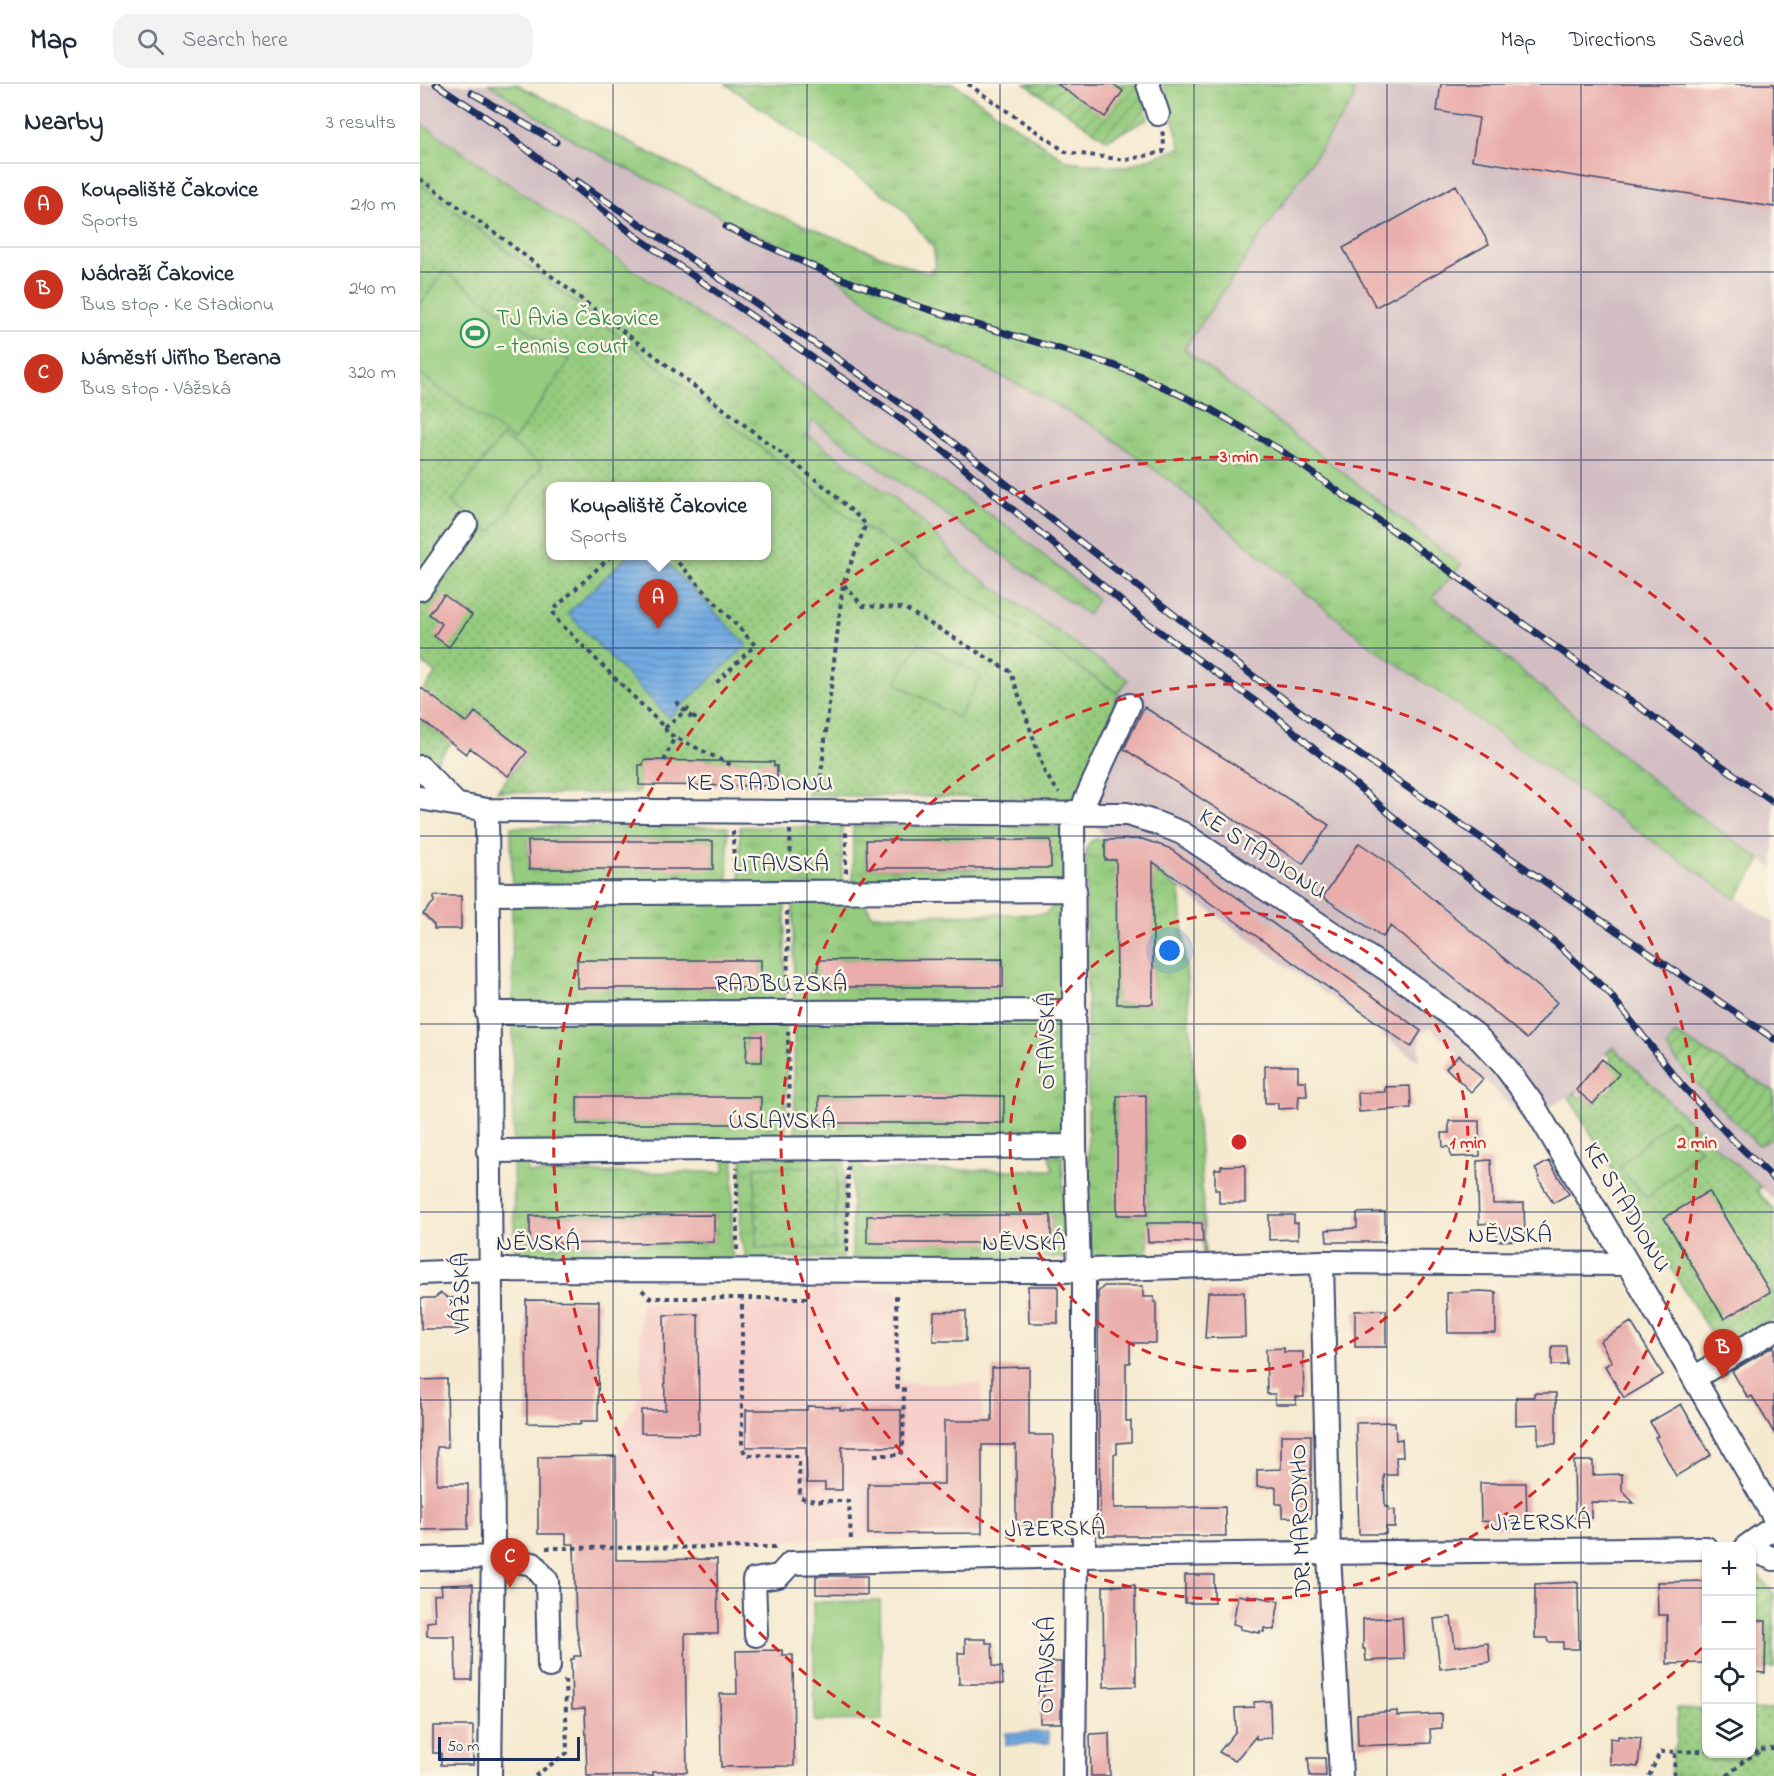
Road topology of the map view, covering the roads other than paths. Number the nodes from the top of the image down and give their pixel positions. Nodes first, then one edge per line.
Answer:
1 (1148, 84) edge
2 (1158, 114) road end
3 (466, 524) dead end
4 (420, 589) edge
5 (1129, 705) dead end
6 (420, 767) edge
7 (420, 798) edge
8 (456, 804) junction
9 (1074, 809) junction
10 (487, 810) junction
11 (1075, 890) junction
12 (488, 894) junction
13 (1076, 1011) junction
14 (488, 1013) junction
15 (1075, 1146) junction
16 (489, 1151) junction
17 (1322, 1262) junction
18 (1628, 1264) junction
19 (490, 1270) junction
20 (1081, 1270) junction
21 (420, 1273) edge
22 (1774, 1330) edge
23 (1694, 1378) junction
24 (1774, 1517) edge
25 (1774, 1527) edge
26 (1753, 1542) edge
27 (1702, 1548) edge
28 (1756, 1552) edge
29 (1329, 1554) junction
30 (1080, 1556) junction
31 (492, 1557) junction
32 (420, 1559) edge
33 (1774, 1559) edge
34 (756, 1635) dead end
35 (549, 1666) road end
36 (490, 1776) edge
37 (1074, 1776) edge
38 (1341, 1776) edge

1 - 2 street
3 - 4 street
5 - 9 street, OTAVSKÁ
6 - 8 street
7 - 8 street, KE STADIONU
8 - 10 street, KE STADIONU
9 - 10 street, KE STADIONU
9 - 11 street, OTAVSKÁ
9 - 18 street, KE STADIONU
10 - 12 street, VÁŽSKÁ
11 - 12 street, LITAVSKÁ
11 - 13 street, OTAVSKÁ
12 - 14 street, VÁŽSKÁ
13 - 14 street, RADBUZSKÁ
13 - 15 street, OTAVSKÁ
14 - 16 street, VÁŽSKÁ
15 - 16 street, ÚSLAVSKÁ
15 - 20 street, OTAVSKÁ
16 - 19 street, VÁŽSKÁ
17 - 18 street, NĚVSKÁ
17 - 20 street, NĚVSKÁ
17 - 29 street, DR. MARODYHO
18 - 23 street, KE STADIONU
19 - 20 street, NĚVSKÁ
19 - 21 street, NĚVSKÁ
19 - 31 street, VÁŽSKÁ
20 - 30 street, OTAVSKÁ
22 - 23 street
23 - 24 street, KE STADIONU
25 - 26 street
27 - 29 street, JIZERSKÁ
28 - 33 street
29 - 30 street, JIZERSKÁ
29 - 38 street, DR. MARODYHO
30 - 34 street, JIZERSKÁ
30 - 37 street, OTAVSKÁ
31 - 32 street
31 - 35 street
31 - 36 street, VÁŽSKÁ

